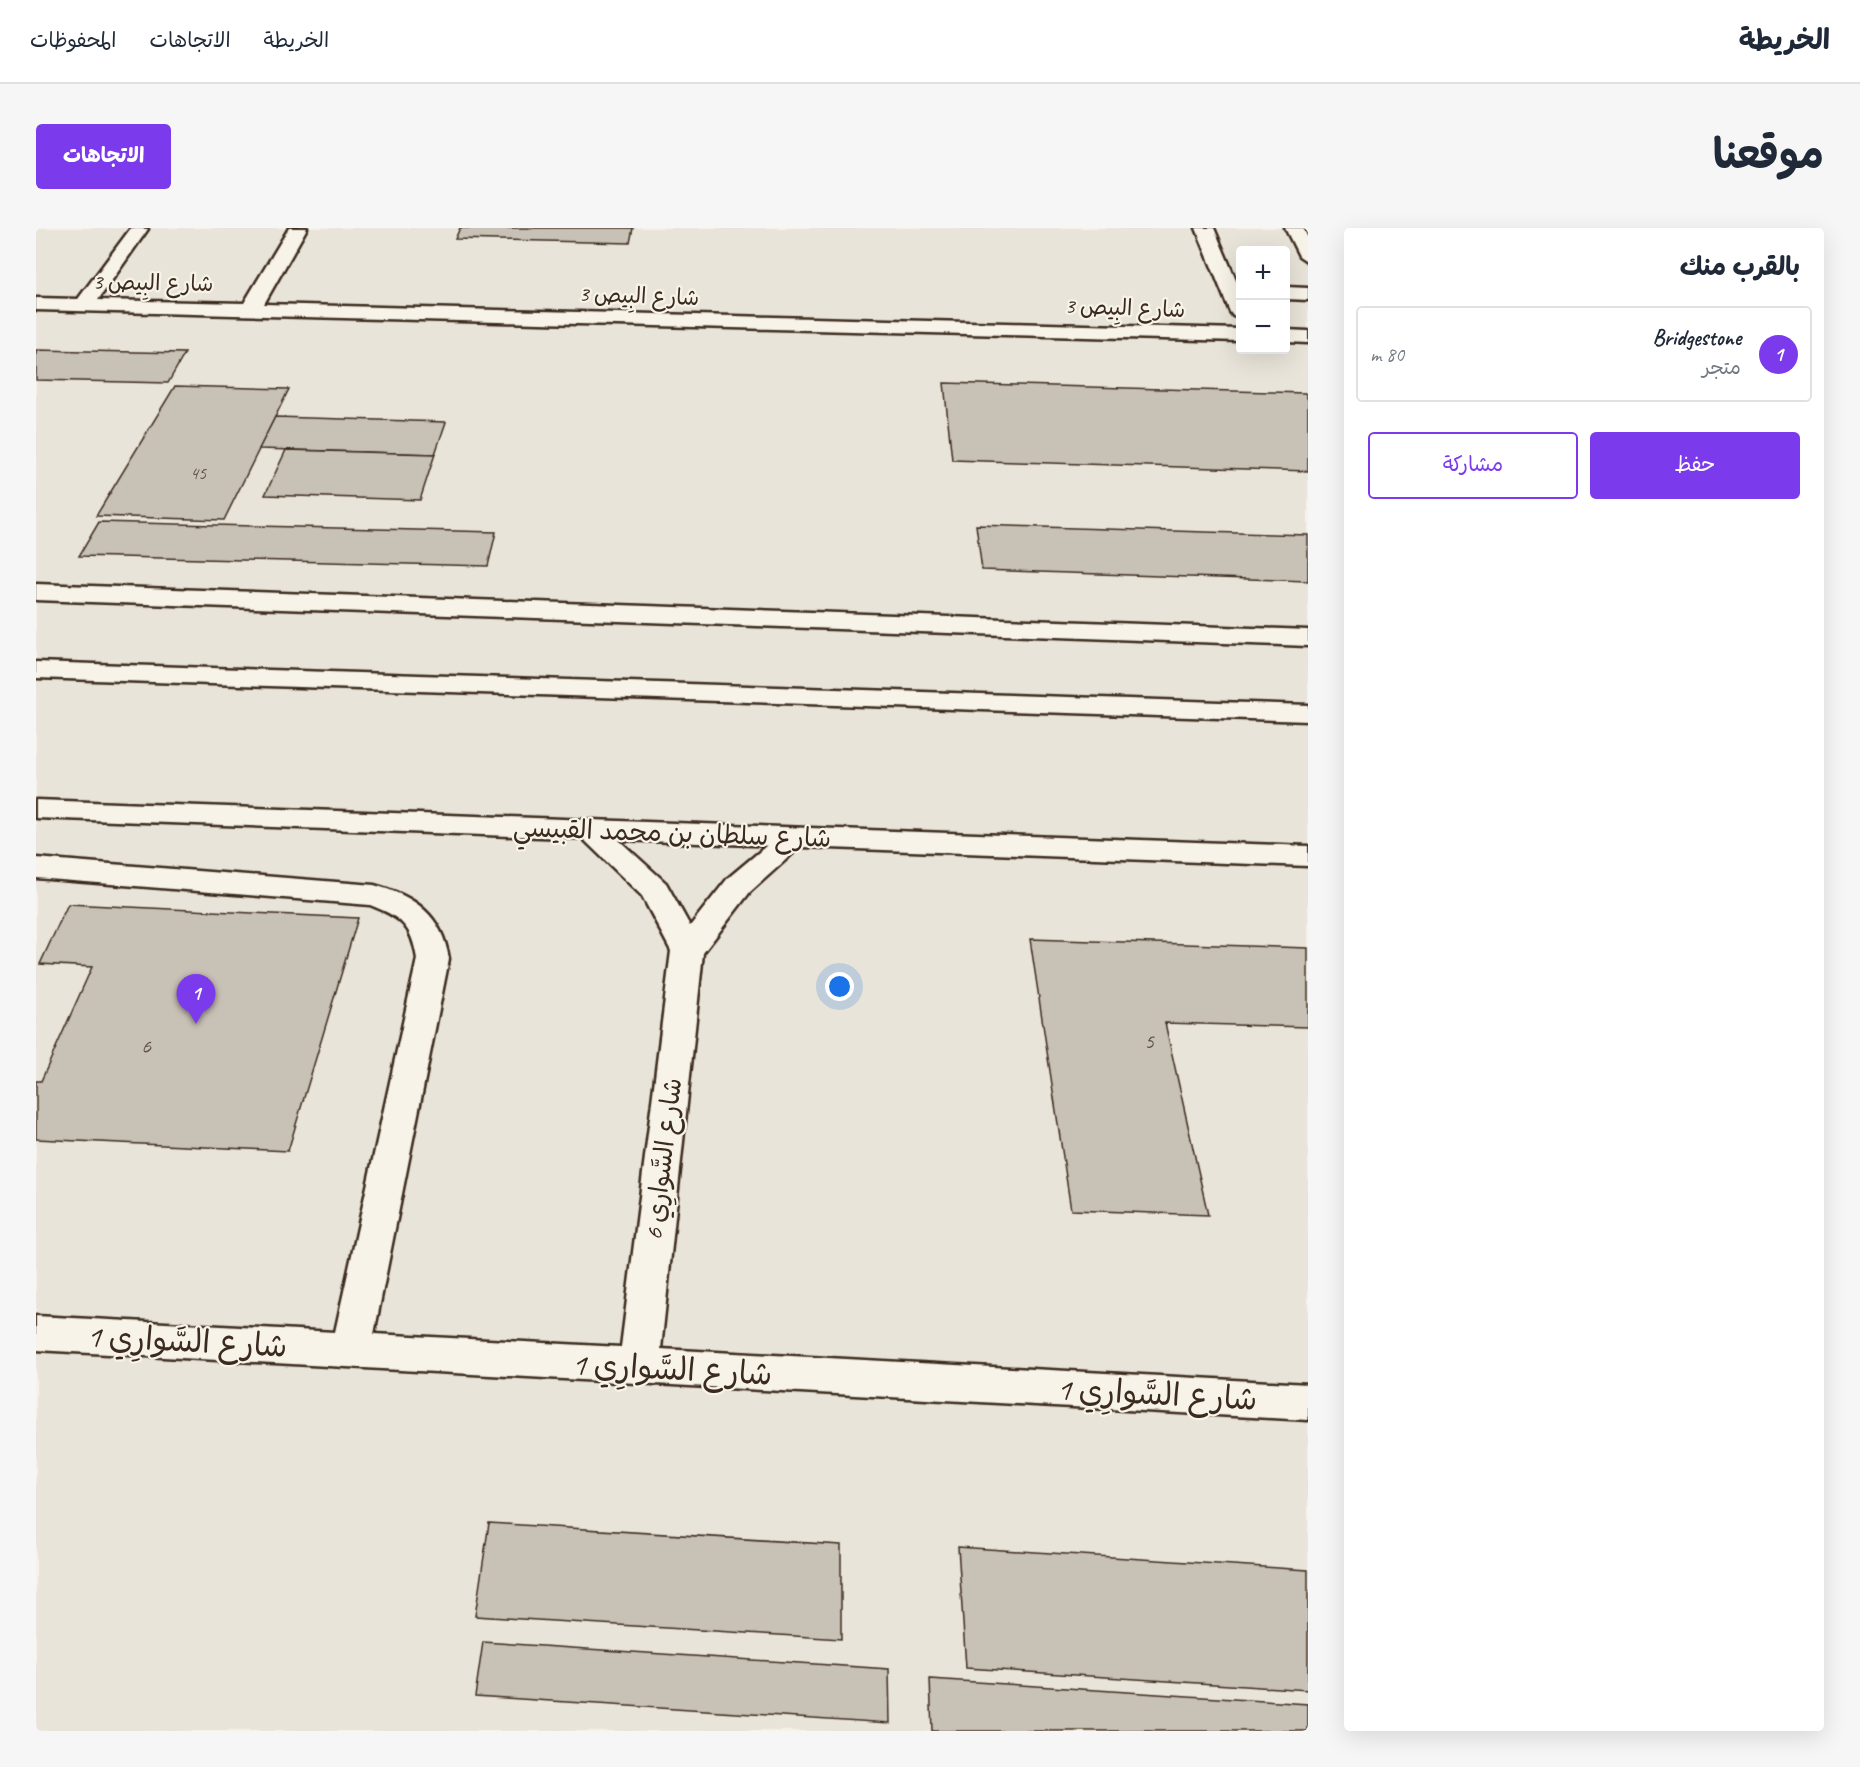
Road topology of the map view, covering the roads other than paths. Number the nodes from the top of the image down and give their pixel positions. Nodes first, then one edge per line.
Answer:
1 (298, 228) edge
2 (1204, 228) edge
3 (1294, 228) edge
4 (139, 229) edge
5 (1308, 256) edge
6 (1290, 293) edge
7 (1308, 294) edge
8 (1236, 303) edge
9 (36, 304) edge
10 (84, 305) junction
11 (251, 309) junction
12 (1236, 335) edge
13 (1290, 336) edge
14 (1308, 337) edge
15 (36, 592) edge
16 (1308, 638) edge
17 (36, 670) edge
18 (1308, 713) edge
19 (36, 808) edge
20 (588, 829) junction
21 (795, 838) junction
22 (1308, 856) edge
23 (36, 868) edge
24 (687, 951) junction
25 (36, 1333) edge
26 (351, 1350) junction
27 (639, 1367) junction
28 (1308, 1402) edge

1 - 11 street
2 - 8 street
3 - 5 street
4 - 10 street
6 - 7 street
9 - 10 street, شارع البِيص 3
10 - 11 street, شارع البِيص 3
11 - 12 street, شارع البِيص 3
13 - 14 street
15 - 16 street
17 - 18 street
19 - 20 street, شارع سلطان بن محمد القبيسي
20 - 21 street, شارع سلطان بن محمد القبيسي
20 - 24 street
21 - 22 street, شارع سلطان بن محمد القبيسي
21 - 24 street
23 - 26 street
24 - 27 street, شارع السَّوارِي 6
25 - 26 street, شارع السَّوارِي 1
26 - 27 street, شارع السَّوارِي 1
27 - 28 street, شارع السَّوارِي 1

